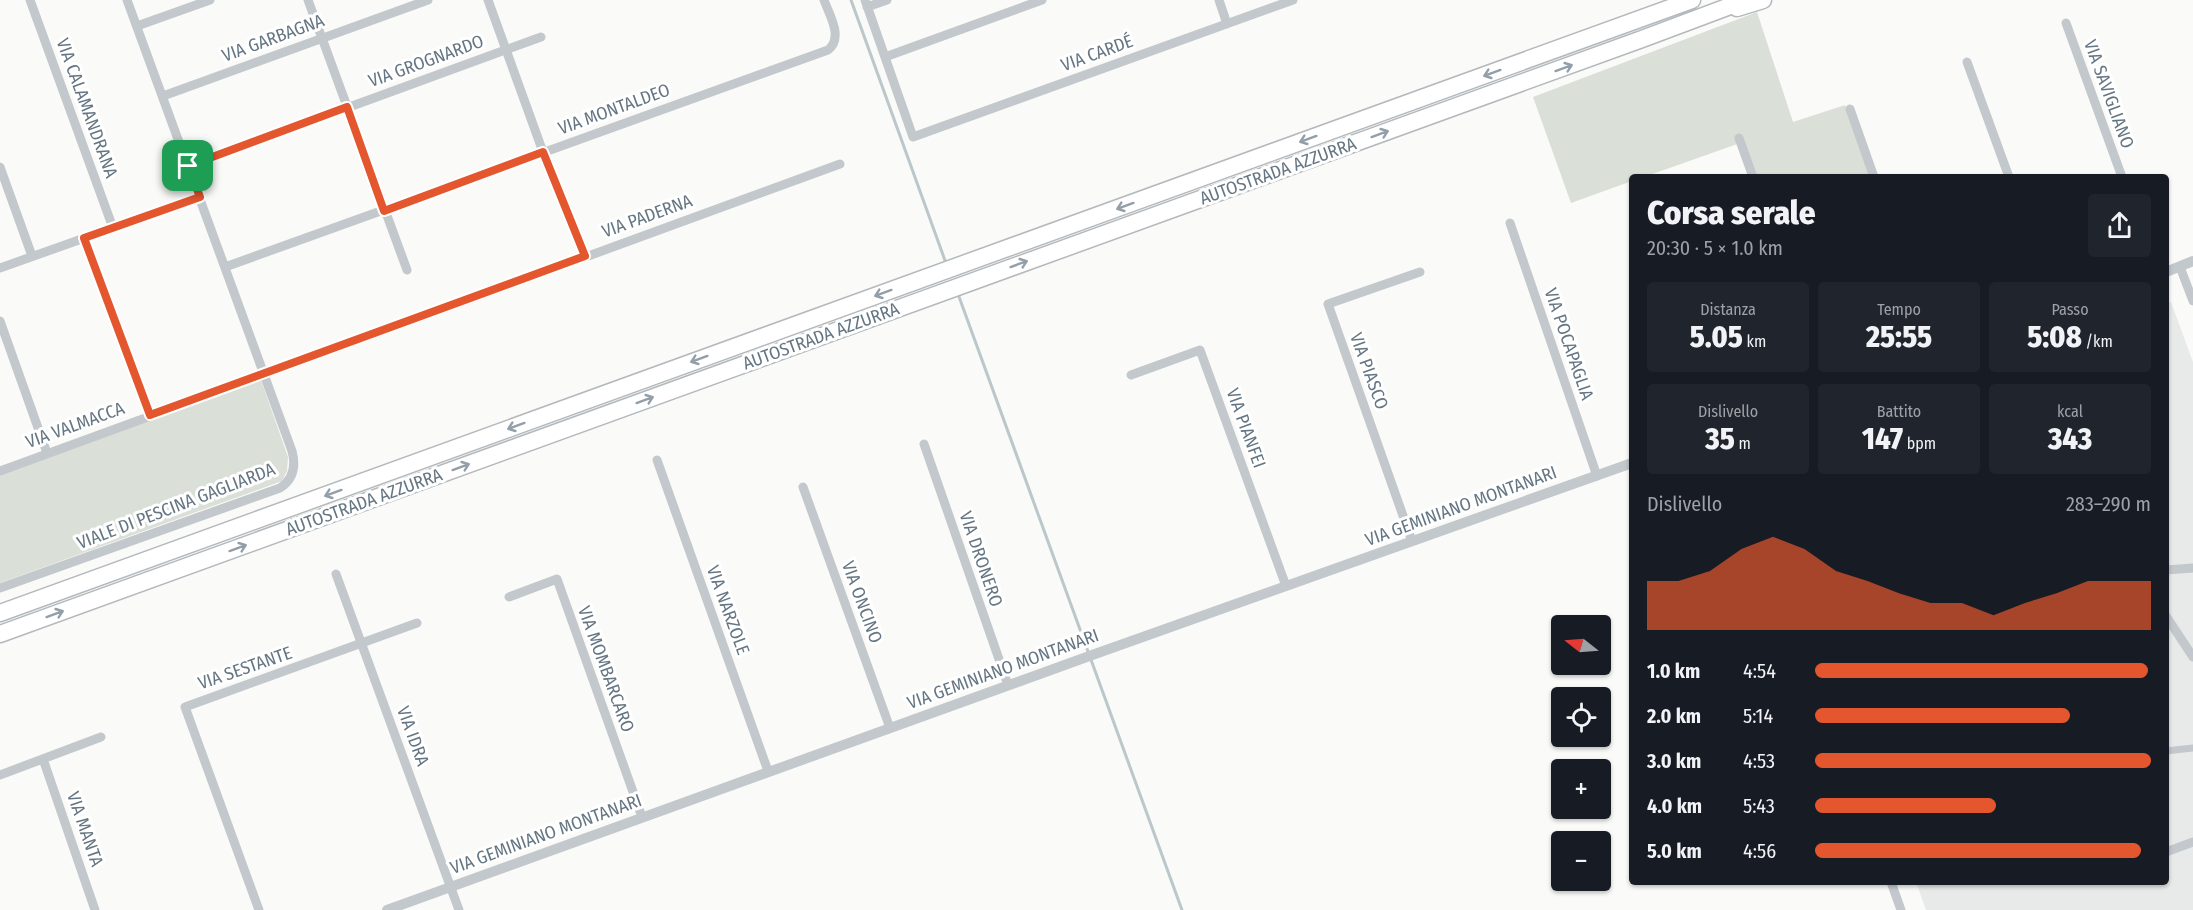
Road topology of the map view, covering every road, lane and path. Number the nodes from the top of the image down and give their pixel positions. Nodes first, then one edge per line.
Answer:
1 (30, 0) edge
2 (128, 0) edge
3 (210, 0) edge
4 (308, 0) edge
5 (428, 0) edge
6 (488, 0) edge
7 (824, 0) edge
8 (887, 0) edge
9 (1042, 0) edge
10 (1219, 0) edge
11 (1293, 0) edge
12 (1692, 0) edge
13 (1703, 0) edge
14 (1746, 0) edge
15 (1763, 0) edge
16 (866, 3) edge
17 (1634, 22) junction
18 (2066, 23) dead end
19 (1227, 24) junction
20 (137, 26) junction
21 (322, 38) junction
22 (540, 38) dead end
23 (1642, 39) junction
24 (506, 50) junction
25 (885, 57) junction
26 (1967, 62) dead end
27 (163, 96) junction
28 (347, 107) junction
29 (1850, 109) dead end
30 (1739, 138) dead end
31 (543, 152) junction
32 (840, 164) dead end
33 (188, 166) junction
34 (0, 167) edge
35 (1752, 174) edge
36 (1874, 174) edge
37 (2008, 174) edge
38 (2121, 174) edge
39 (200, 197) junction
40 (384, 211) junction
41 (1510, 224) dead end
42 (114, 228) junction
43 (84, 238) junction
44 (32, 256) junction
45 (585, 256) junction
46 (2193, 261) edge
47 (225, 267) junction
48 (2180, 267) junction
49 (0, 268) edge
50 (407, 270) dead end
51 (2169, 271) edge
52 (1420, 272) dead end
53 (2193, 301) edge
54 (0, 321) edge
55 (263, 375) junction
56 (1131, 375) dead end
57 (150, 415) junction
58 (924, 444) dead end
59 (47, 453) junction
60 (657, 460) dead end
61 (1629, 464) edge
62 (0, 471) edge
63 (1597, 476) junction
64 (803, 487) dead end
65 (1412, 541) junction
66 (2193, 568) edge
67 (2169, 570) edge
68 (336, 574) dead end
69 (1286, 586) junction
70 (0, 588) edge
71 (509, 597) dead end
72 (0, 613) edge
73 (2169, 621) edge
74 (417, 623) dead end
75 (0, 634) edge
76 (362, 644) junction
77 (2193, 657) edge
78 (1008, 685) junction
79 (890, 728) junction
80 (101, 737) dead end
81 (2193, 748) edge
82 (2169, 752) edge
83 (43, 759) junction
84 (768, 771) junction
85 (0, 776) edge
86 (642, 817) junction
87 (2193, 842) edge
88 (2169, 851) edge
89 (1892, 885) edge
90 (450, 887) junction
91 (95, 910) edge
92 (259, 910) edge
93 (387, 910) edge
94 (459, 910) edge
95 (1901, 910) edge

1 - 42 street, VIA CALAMANDRANA
2 - 20 street, VIALE DI PESCINA GAGLIARDA
3 - 20 street
4 - 21 street
5 - 21 street, VIA GARBAGNA
6 - 24 street
7 - 31 street, VIA MONTALDEO
8 - 16 street
9 - 25 street
10 - 19 street
11 - 19 street, VIA CARDÉ
12 - 17 highway
13 - 17 highway
14 - 23 highway
15 - 23 highway
16 - 25 street
17 -> 72 highway, AUTOSTRADA AZZURRA
18 - 38 street, VIA SAVIGLIANO
19 - 25 street, VIA CARDÉ
20 - 27 street, VIALE DI PESCINA GAGLIARDA
21 - 27 street, VIA GARBAGNA
21 - 28 street
22 - 24 street, VIA GROGNARDO
75 -> 23 highway, AUTOSTRADA AZZURRA
24 - 28 street, VIA GROGNARDO
24 - 31 street
26 - 37 street
27 - 33 street, VIALE DI PESCINA GAGLIARDA
28 - 33 street, VIA GROGNARDO
28 - 40 street
29 - 36 street
30 - 35 street
31 - 40 street, VIA MONTALDEO
31 - 45 street
32 - 45 street, VIA PADERNA
33 - 39 street, VIALE DI PESCINA GAGLIARDA
34 - 44 street
39 - 42 street
39 - 47 street, VIALE DI PESCINA GAGLIARDA
40 - 47 street, VIA MONTALDEO
40 - 50 street
41 - 63 street, VIA POCAPAGLIA
42 - 43 street
43 - 44 street
43 - 57 street
44 - 49 street
45 - 55 street, VIA PADERNA
46 - 48 street
47 - 55 street, VIALE DI PESCINA GAGLIARDA
48 - 51 street
48 - 53 street
52 - 65 street, VIA PIASCO
54 - 59 street
55 - 57 street, VIA VALMACCA
55 - 70 street, VIALE DI PESCINA GAGLIARDA
56 - 69 street, VIA PIANFEI
57 - 59 street, VIA VALMACCA
58 - 78 street, VIA DRONERO
59 - 62 street, VIA VALMACCA
60 - 84 street, VIA NARZOLE
61 - 63 street, VIA GEMINIANO MONTANARI
63 - 65 street, VIA GEMINIANO MONTANARI
64 - 79 street, VIA ONCINO
65 - 69 street, VIA GEMINIANO MONTANARI
66 - 67 street
68 - 76 street, VIA IDRA
69 - 78 street, VIA GEMINIANO MONTANARI
71 - 86 street, VIA MOMBARCARO
73 - 77 street
74 - 76 street, VIA SESTANTE
76 - 90 street, VIA IDRA
76 - 92 street, VIA SESTANTE
78 - 79 street, VIA GEMINIANO MONTANARI
79 - 84 street, VIA GEMINIANO MONTANARI
80 - 83 street
81 - 82 street
83 - 85 street
83 - 91 street, VIA MANTA
84 - 86 street, VIA GEMINIANO MONTANARI
86 - 90 street, VIA GEMINIANO MONTANARI
87 - 88 street
89 - 95 street
90 - 93 street, VIA GEMINIANO MONTANARI
90 - 94 street, VIA IDRA

